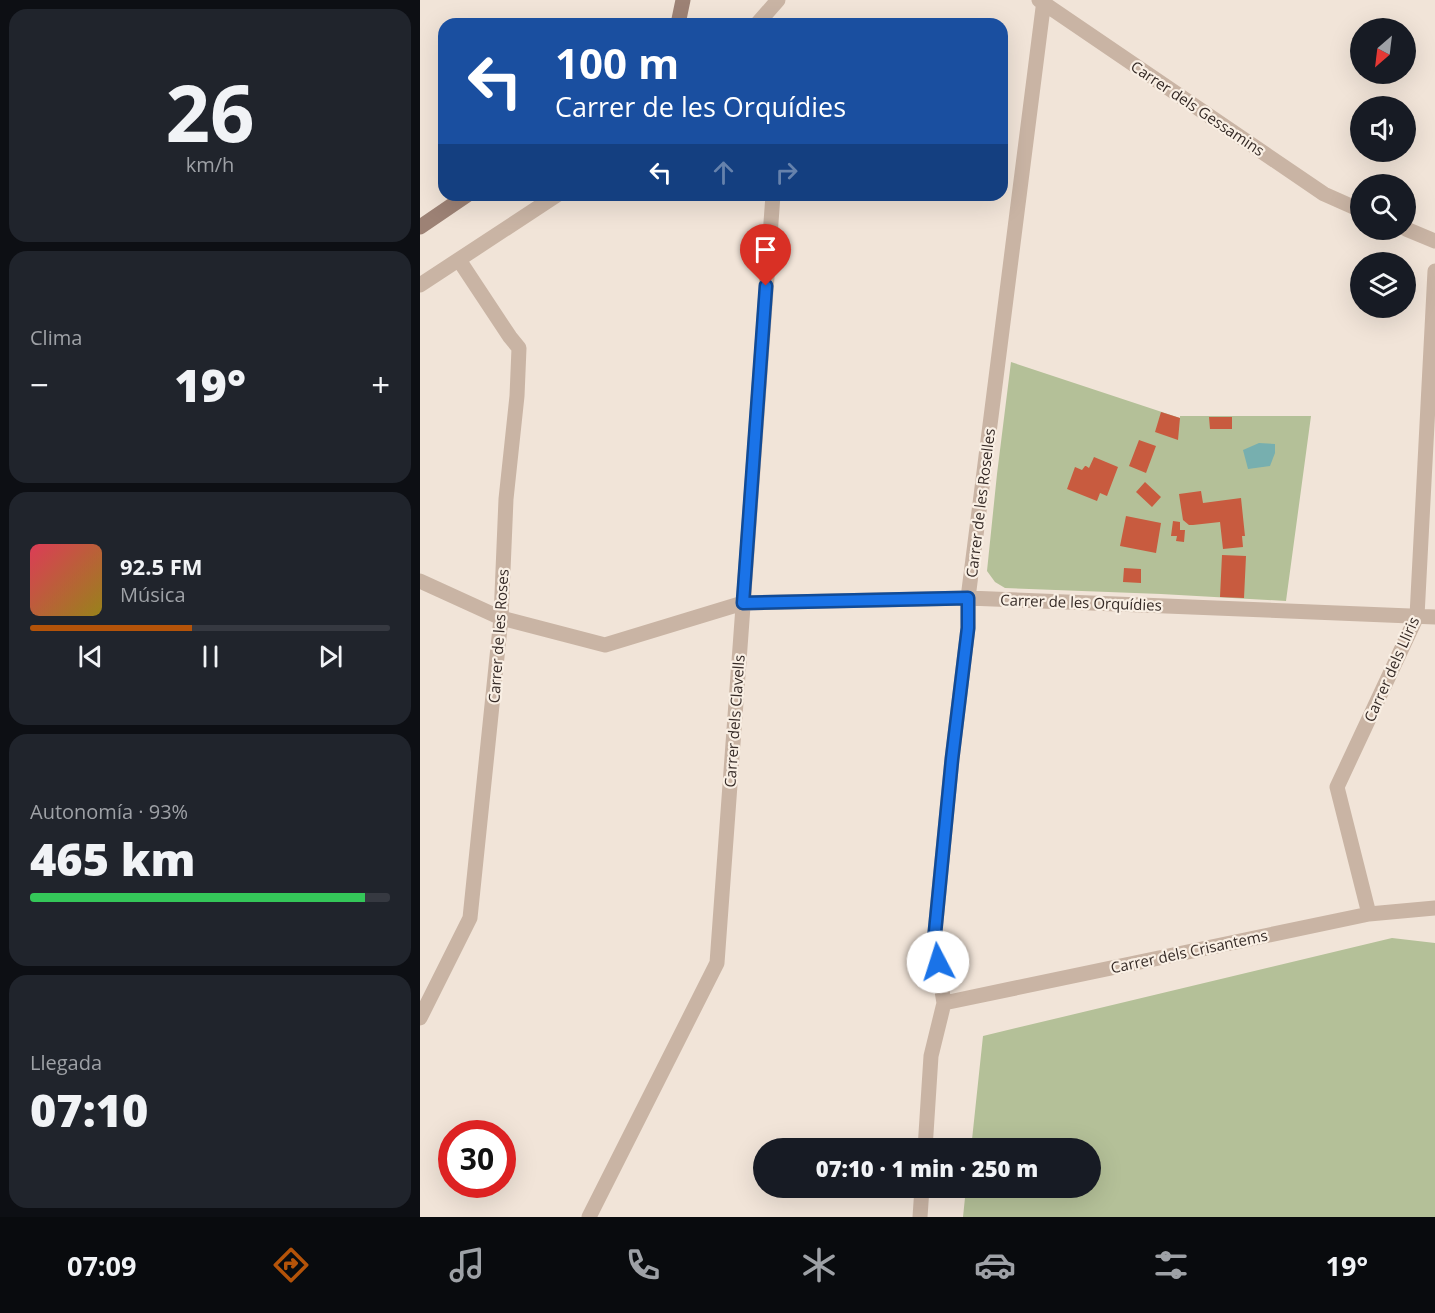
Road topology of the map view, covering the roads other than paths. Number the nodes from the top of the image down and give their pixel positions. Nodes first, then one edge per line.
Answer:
1 (682, 0) edge
2 (778, 0) edge
3 (1042, 1) edge
4 (679, 18) edge
5 (762, 18) edge
6 (458, 201) edge
7 (548, 201) edge
8 (773, 201) edge
9 (1350, 206) edge
10 (420, 227) edge
11 (1416, 233) edge
12 (1435, 241) edge
13 (459, 260) junction
14 (1435, 272) edge
15 (420, 285) edge
16 (420, 581) edge
17 (968, 598) junction
18 (743, 603) junction
19 (1417, 616) junction
20 (1435, 617) edge
21 (501, 618) junction
22 (1435, 908) edge
23 (1369, 914) junction
24 (944, 1003) junction
25 (420, 1018) edge
26 (926, 1138) edge
27 (921, 1198) edge
28 (589, 1217) edge
29 (920, 1217) edge

1 - 4 main road
2 - 5 street
3 - 9 street, Carrer dels Gessamins
3 - 17 street, Carrer de les Roselles
6 - 10 main road
7 - 13 street
8 - 18 street, Carrer dels Clavells
11 - 12 street
13 - 15 street
13 - 21 street, Carrer de les Roses
14 - 19 street, Carrer dels Lliris
16 - 21 street, Carrer de les Orquídies
17 - 18 street, Carrer de les Orquídies
17 - 19 street, Carrer de les Orquídies
17 - 24 street, Carrer de les Roselles
18 - 21 street, Carrer de les Orquídies
18 - 28 street, Carrer dels Clavells
19 - 20 street, Carrer de les Orquídies
19 - 23 street, Carrer dels Lliris
21 - 25 street, Carrer de les Roses
22 - 23 street, Carrer dels Crisantems
23 - 24 street, Carrer dels Crisantems
24 - 26 street, Carrer de les Roselles
27 - 29 street

